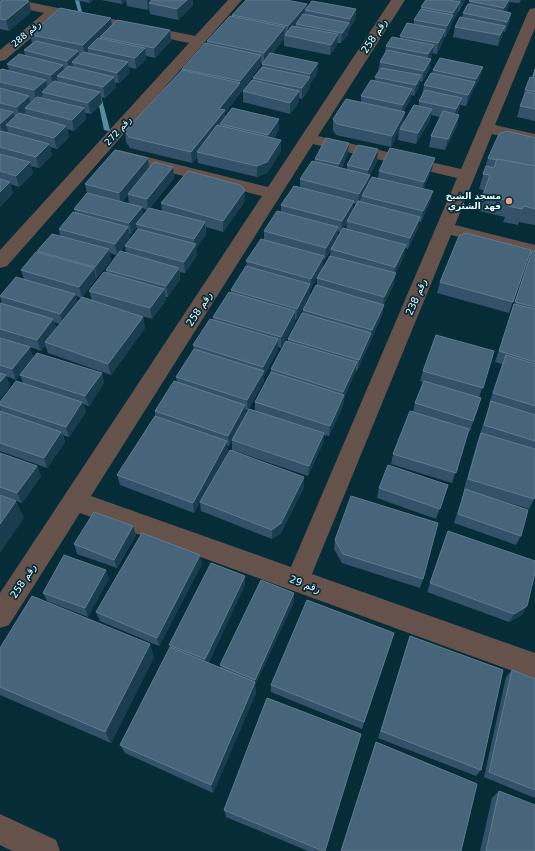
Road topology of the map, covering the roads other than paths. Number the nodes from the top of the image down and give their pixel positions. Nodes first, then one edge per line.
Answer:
1 (0, 0) edge
2 (235, 0) edge
3 (398, 0) edge
4 (53, 12) junction
5 (535, 12) edge
6 (198, 41) junction
7 (528, 49) edge
8 (0, 57) edge
9 (486, 128) junction
10 (309, 138) junction
11 (535, 139) edge
12 (100, 151) junction
13 (467, 175) junction
14 (273, 194) junction
15 (445, 228) junction
16 (535, 251) edge
17 (0, 262) edge
18 (76, 501) junction
19 (297, 581) junction
20 (0, 616) edge
21 (535, 666) edge
22 (0, 829) edge
23 (45, 851) edge

1 - 4 street
2 - 6 street, رقم 272
3 - 10 street, رقم 258
4 - 6 street
4 - 8 street, رقم 288
5 - 7 street, رقم 238
6 - 12 street, رقم 272
7 - 9 street, رقم 238
9 - 11 street
9 - 13 street, رقم 238
10 - 13 street
10 - 14 street, رقم 258
12 - 14 street
12 - 17 street, رقم 272
13 - 15 street, رقم 238
14 - 18 street, رقم 258
15 - 16 street
15 - 19 street, رقم 238
18 - 19 street, رقم 29
18 - 20 street, رقم 258
19 - 21 street, رقم 29
22 - 23 street

